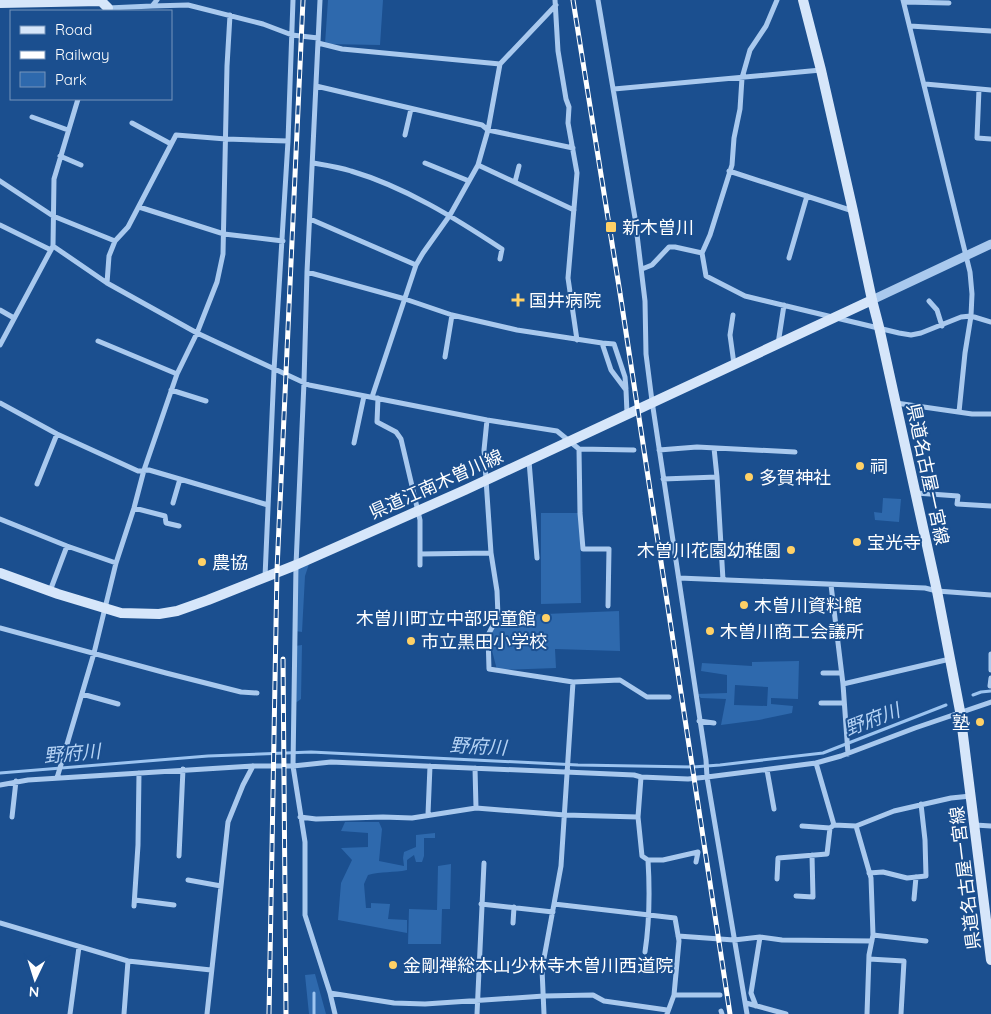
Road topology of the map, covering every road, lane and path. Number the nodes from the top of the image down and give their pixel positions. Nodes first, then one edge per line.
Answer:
1 (157, 0) edge
2 (293, 0) edge
3 (320, 0) edge
4 (598, 0) edge
5 (777, 0) edge
6 (803, 0) edge
7 (903, 1) edge
8 (0, 3) edge
9 (556, 3) edge
10 (949, 3) dead end
11 (108, 6) edge
12 (152, 6) junction
13 (230, 15) junction
14 (910, 26) junction
15 (991, 31) edge
16 (292, 35) junction
17 (318, 40) junction
18 (500, 64) junction
19 (821, 70) junction
20 (742, 78) junction
21 (925, 84) junction
22 (316, 86) junction
23 (614, 89) junction
24 (979, 89) junction
25 (991, 90) edge
26 (78, 100) edge
27 (412, 109) junction
28 (32, 118) dead end
29 (132, 123) dead end
30 (68, 130) junction
31 (488, 130) junction
32 (405, 135) dead end
33 (226, 139) junction
34 (991, 139) edge
35 (288, 141) junction
36 (171, 144) junction
37 (573, 148) junction
38 (60, 156) junction
39 (313, 163) junction
40 (424, 163) dead end
41 (81, 164) dead end
42 (478, 165) junction
43 (519, 166) dead end
44 (729, 171) junction
45 (469, 181) junction
46 (515, 182) junction
47 (1, 183) edge
48 (807, 196) junction
49 (139, 207) junction
50 (574, 210) junction
51 (853, 211) junction
52 (53, 216) junction
53 (450, 216) junction
54 (310, 220) junction
55 (0, 225) edge
56 (224, 234) junction
57 (282, 241) junction
58 (115, 242) junction
59 (991, 244) edge
60 (52, 248) junction
61 (702, 253) junction
62 (967, 256) junction
63 (789, 258) dead end
64 (500, 259) dead end
65 (416, 265) junction
66 (642, 269) junction
67 (307, 272) junction
68 (107, 282) junction
69 (405, 299) junction
70 (872, 300) junction
71 (929, 301) dead end
72 (784, 305) junction
73 (0, 310) edge
74 (452, 315) junction
75 (733, 315) dead end
76 (971, 316) junction
77 (836, 317) junction
78 (14, 318) junction
79 (991, 322) edge
80 (942, 326) junction
81 (879, 327) junction
82 (197, 333) junction
83 (98, 340) dead end
84 (577, 340) junction
85 (602, 343) junction
86 (778, 344) junction
87 (0, 345) edge
88 (445, 357) dead end
89 (734, 364) junction
90 (622, 369) junction
91 (274, 370) junction
92 (177, 374) junction
93 (613, 374) junction
94 (304, 382) junction
95 (172, 390) junction
96 (626, 390) junction
97 (364, 396) junction
98 (375, 397) junction
99 (206, 401) dead end
100 (652, 401) junction
101 (0, 403) edge
102 (896, 403) junction
103 (959, 412) junction
104 (628, 413) junction
105 (991, 414) edge
106 (487, 420) junction
107 (57, 434) junction
108 (568, 441) junction
109 (354, 443) dead end
110 (714, 448) junction
111 (579, 449) junction
112 (634, 450) dead end
113 (659, 450) junction
114 (795, 452) dead end
115 (529, 460) junction
116 (144, 470) junction
117 (716, 477) junction
118 (180, 479) junction
119 (663, 479) junction
120 (486, 480) junction
121 (37, 484) dead end
122 (916, 493) junction
123 (174, 503) dead end
124 (268, 505) junction
125 (991, 506) edge
126 (134, 508) junction
127 (418, 510) junction
128 (0, 518) edge
129 (179, 526) dead end
130 (67, 546) junction
131 (491, 553) junction
132 (420, 554) junction
133 (537, 558) dead end
134 (116, 564) junction
135 (296, 565) junction
136 (420, 565) dead end
137 (0, 573) edge
138 (265, 577) junction
139 (679, 578) junction
140 (723, 580) junction
141 (831, 585) junction
142 (50, 591) junction
143 (937, 591) junction
144 (991, 595) edge
145 (608, 606) dead end
146 (104, 609) junction
147 (0, 628) edge
148 (94, 653) junction
149 (991, 654) edge
150 (950, 659) junction
151 (991, 670) edge
152 (823, 673) dead end
153 (841, 673) junction
154 (991, 678) edge
155 (573, 682) junction
156 (842, 684) junction
157 (990, 686) dead end
158 (257, 693) dead end
159 (82, 694) junction
160 (669, 697) dead end
161 (991, 702) edge
162 (821, 703) dead end
163 (844, 703) junction
164 (118, 704) dead end
165 (960, 711) junction
166 (699, 721) junction
167 (714, 723) dead end
168 (848, 752) junction
169 (294, 763) junction
170 (816, 764) junction
171 (253, 766) junction
172 (430, 766) junction
173 (475, 768) junction
174 (183, 770) junction
175 (567, 770) junction
176 (767, 770) junction
177 (139, 773) junction
178 (641, 776) junction
179 (707, 776) junction
180 (57, 777) junction
181 (16, 781) junction
182 (0, 785) edge
183 (972, 796) junction
184 (921, 804) junction
185 (476, 808) junction
186 (774, 809) dead end
187 (428, 814) junction
188 (565, 815) junction
189 (12, 817) dead end
190 (300, 817) junction
191 (638, 817) junction
192 (976, 825) junction
193 (802, 826) dead end
194 (832, 826) junction
195 (856, 826) junction
196 (991, 826) edge
197 (812, 855) junction
198 (179, 856) dead end
199 (648, 860) junction
200 (696, 862) dead end
201 (484, 863) dead end
202 (869, 873) junction
203 (916, 877) junction
204 (777, 879) dead end
205 (188, 880) dead end
206 (221, 886) junction
207 (796, 896) dead end
208 (914, 899) dead end
209 (481, 904) junction
210 (554, 904) junction
211 (174, 906) dead end
212 (514, 907) junction
213 (553, 912) junction
214 (650, 915) junction
215 (0, 923) edge
216 (513, 923) dead end
217 (989, 932) edge
218 (678, 936) junction
219 (760, 937) junction
220 (873, 938) junction
221 (734, 940) junction
222 (926, 941) dead end
223 (80, 947) junction
224 (645, 952) dead end
225 (869, 959) junction
226 (991, 960) edge
227 (128, 961) junction
228 (211, 970) junction
229 (330, 993) junction
230 (674, 995) junction
231 (720, 995) dead end
232 (544, 996) junction
233 (478, 1000) junction
234 (746, 1003) junction
235 (756, 1006) junction
236 (667, 1012) edge
237 (70, 1014) edge
238 (124, 1014) edge
239 (207, 1014) edge
240 (335, 1014) edge
241 (477, 1014) edge
242 (544, 1014) edge
243 (746, 1014) edge
244 (786, 1014) edge
245 (867, 1014) edge
246 (901, 1014) edge

1 - 12 street
2 - 16 street
3 - 17 street
4 - 23 street
5 - 20 street
6 - 19 main road, 県道名古屋一宮線
7 - 10 street
7 - 14 street
8 - 11 main road
9 - 18 street
9 - 37 street
11 - 12 street
12 - 13 street
13 - 16 street
13 - 33 street
14 - 15 street
14 - 21 street
16 - 17 street
16 - 35 street
17 - 18 street
17 - 22 street
18 - 31 street
19 - 20 street
19 - 51 main road, 県道名古屋一宮線
20 - 23 street
20 - 44 street
21 - 24 street
21 - 62 street
22 - 27 street
22 - 39 street
23 - 66 street
24 - 25 street
24 - 34 street
26 - 30 street
27 - 31 street
27 - 32 street
28 - 30 street
29 - 36 street
30 - 38 street
31 - 37 street
31 - 42 street
33 - 35 street
33 - 36 street
33 - 56 street
35 - 57 street
36 - 49 street
37 - 50 street
38 - 41 street
38 - 52 street
39 - 53 street
39 - 54 street
40 - 45 street
42 - 45 street
42 - 46 street
43 - 46 street
44 - 48 street
44 - 61 street
45 - 53 street
46 - 50 street
47 - 52 street
48 - 51 street
48 - 63 street
49 - 56 street
49 - 58 street
50 - 84 street
51 - 70 main road, 県道名古屋一宮線
52 - 58 street
52 - 60 street
53 - 64 street
53 - 65 street
54 - 65 street
54 - 67 street
55 - 60 street
56 - 57 street
56 - 82 street
57 - 91 street
58 - 68 street
59 - 62 street
60 - 68 street
60 - 78 street
61 - 66 street
61 - 72 street
62 - 70 street
62 - 76 street
65 - 69 street
66 - 100 street
67 - 69 street
67 - 94 street
68 - 82 street
69 - 74 street
69 - 98 street
70 - 77 main road, 県道江南木曽川線
70 - 81 main road, 県道名古屋一宮線
71 - 80 street
72 - 77 street
72 - 86 street
73 - 78 street
74 - 84 street
74 - 88 street
75 - 89 street
76 - 79 street
76 - 80 street
76 - 103 street
77 - 81 street
77 - 86 main road, 県道江南木曽川線
78 - 87 street
80 - 81 street
81 - 102 main road, 県道名古屋一宮線
82 - 91 street
82 - 92 street
83 - 92 street
84 - 85 street
85 - 90 street
85 - 93 street
86 - 89 main road, 県道江南木曽川線
89 - 100 main road, 県道江南木曽川線
90 - 93 street
90 - 96 street
91 - 94 street
91 - 124 street
92 - 95 street
93 - 96 street
94 - 97 street
94 - 135 street
95 - 99 street
95 - 116 street
96 - 104 street
97 - 98 street
97 - 109 street
98 - 106 street
98 - 127 street
100 - 104 main road, 県道江南木曽川線
100 - 113 street
101 - 107 street
102 - 103 street
102 - 122 main road, 県道名古屋一宮線
103 - 105 street
104 - 108 main road, 県道江南木曽川線
106 - 108 street
106 - 120 street
107 - 116 street
107 - 121 street
108 - 111 street
108 - 115 main road, 県道江南木曽川線
110 - 113 street
110 - 114 street
110 - 117 street
111 - 112 street
111 - 145 street
113 - 119 street
115 - 120 main road, 県道江南木曽川線
115 - 133 street
116 - 118 street
116 - 126 street
117 - 119 street
117 - 140 street
118 - 123 street
118 - 124 street
119 - 139 street
120 - 127 main road, 県道江南木曽川線
120 - 131 street
122 - 125 street
122 - 143 main road, 県道名古屋一宮線
124 - 138 street
126 - 129 street
126 - 134 street
127 - 132 street
127 - 135 main road, 県道江南木曽川線
128 - 130 street
130 - 134 street
130 - 142 street
131 - 132 street
131 - 155 street
132 - 136 street
134 - 146 street
135 - 138 main road, 県道江南木曽川線
135 - 169 street
137 - 142 main road, 県道江南木曽川線
138 - 146 main road, 県道江南木曽川線
139 - 140 street
139 - 166 street
140 - 141 street
141 - 143 street
141 - 153 street
142 - 146 main road, 県道江南木曽川線
143 - 144 street
143 - 150 main road, 県道名古屋一宮線
146 - 148 street
147 - 148 street
148 - 158 street
148 - 159 street
149 - 151 street
150 - 156 street
150 - 165 main road, 県道名古屋一宮線
152 - 153 street
153 - 156 street
154 - 157 street
155 - 160 street
155 - 175 street
156 - 163 street
159 - 164 street
159 - 180 street
161 - 165 street
162 - 163 street
163 - 168 street
165 - 168 street
165 - 183 main road, 県道名古屋一宮線
166 - 167 street
166 - 179 street
168 - 170 street
169 - 171 street
169 - 172 street
169 - 190 street
170 - 176 street
170 - 194 street
171 - 174 street
171 - 206 street
172 - 173 street
172 - 187 street
173 - 175 street
173 - 185 street
174 - 177 street
174 - 198 street
175 - 178 street
175 - 188 street
176 - 179 street
176 - 186 street
177 - 180 street
177 - 211 street
178 - 179 street
178 - 191 street
179 - 221 street
180 - 181 street
181 - 182 street
181 - 189 street
183 - 184 street
183 - 192 main road, 県道名古屋一宮線
184 - 195 street
184 - 203 street
185 - 187 street
185 - 188 street
187 - 190 street
188 - 191 street
188 - 210 street
190 - 229 street
191 - 199 street
192 - 196 street
192 - 217 main road, 県道名古屋一宮線
193 - 194 street
194 - 195 street
194 - 197 street
195 - 202 street
197 - 204 street
197 - 207 street
199 - 200 street
199 - 214 street
201 - 209 street
202 - 203 street
202 - 220 street
203 - 208 street
205 - 206 street
206 - 228 street
209 - 212 street
209 - 233 street
210 - 213 street
210 - 214 street
212 - 213 street
212 - 216 street
213 - 232 street
214 - 218 street
214 - 224 street
215 - 223 street
217 - 226 main road, 県道名古屋一宮線
218 - 221 street
218 - 230 street
219 - 220 street
219 - 221 street
219 - 235 street
220 - 222 street
220 - 225 street
221 - 234 street
223 - 227 street
223 - 237 street
225 - 245 street
225 - 246 street
227 - 228 street
227 - 238 street
228 - 239 street
229 - 233 street
229 - 240 street
230 - 231 street
230 - 236 street
232 - 233 street
232 - 236 street
232 - 242 street
233 - 241 street
234 - 235 street
234 - 243 street
235 - 244 street

